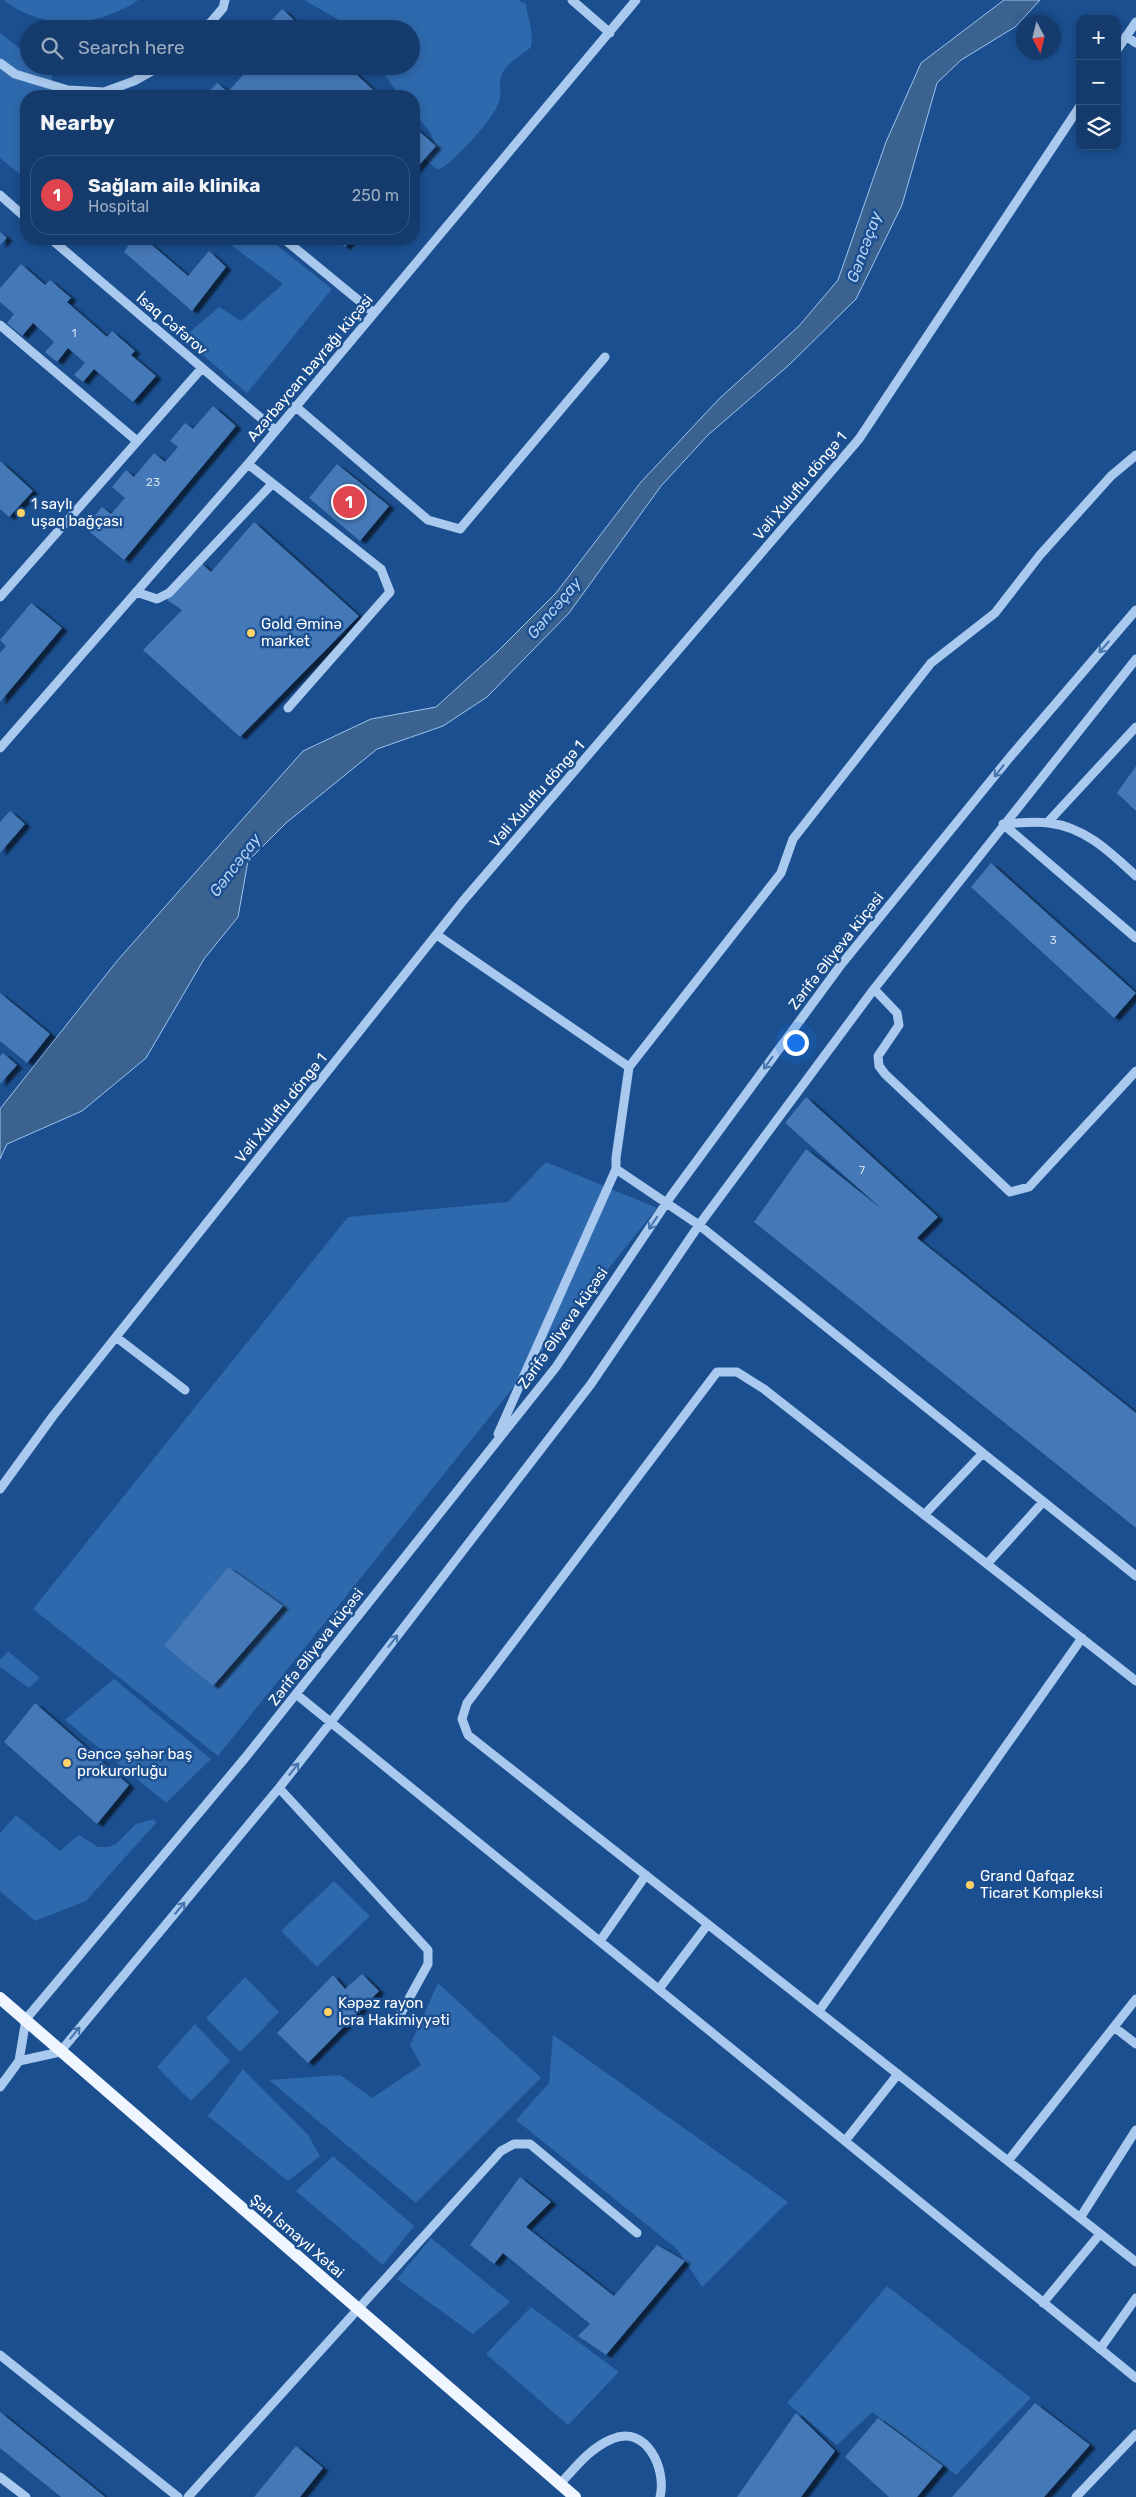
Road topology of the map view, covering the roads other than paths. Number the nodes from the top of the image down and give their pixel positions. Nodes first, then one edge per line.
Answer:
1 (225, 0) edge
2 (572, 0) edge
3 (636, 0) edge
4 (213, 20) edge
5 (1136, 22) edge
6 (610, 33) junction
7 (1126, 36) junction
8 (1136, 42) edge
9 (1121, 44) edge
10 (0, 62) edge
11 (144, 75) edge
12 (68, 90) edge
13 (115, 90) edge
14 (1076, 112) edge
15 (0, 196) edge
16 (20, 213) edge
17 (58, 245) edge
18 (291, 245) edge
19 (374, 313) junction
20 (0, 325) edge
21 (605, 357) dead end
22 (202, 368) junction
23 (295, 406) junction
24 (275, 430) junction
25 (137, 442) junction
26 (1136, 455) edge
27 (248, 464) junction
28 (272, 484) junction
29 (136, 592) junction
30 (0, 597) edge
31 (1136, 610) edge
32 (1136, 659) edge
33 (288, 708) dead end
34 (1136, 727) edge
35 (0, 748) edge
36 (1048, 822) junction
37 (1003, 824) junction
38 (1136, 876) edge
39 (437, 935) junction
40 (1136, 938) edge
41 (874, 989) junction
42 (629, 1067) junction
43 (1136, 1071) edge
44 (616, 1169) junction
45 (666, 1204) junction
46 (699, 1225) junction
47 (116, 1337) junction
48 (185, 1390) dead end
49 (492, 1447) junction
50 (983, 1453) junction
51 (0, 1489) edge
52 (1043, 1502) junction
53 (924, 1515) junction
54 (987, 1564) junction
55 (1136, 1576) edge
56 (1082, 1638) junction
57 (1136, 1681) edge
58 (296, 1694) junction
59 (331, 1722) junction
60 (279, 1788) junction
61 (646, 1875) junction
62 (708, 1924) junction
63 (600, 1940) junction
64 (659, 1989) junction
65 (0, 1998) edge
66 (1136, 1999) edge
67 (819, 2012) junction
68 (401, 2013) dead end
69 (26, 2019) junction
70 (1114, 2026) junction
71 (1136, 2044) edge
72 (60, 2052) junction
73 (19, 2061) junction
74 (898, 2074) junction
75 (0, 2086) edge
76 (1136, 2130) edge
77 (845, 2140) junction
78 (1008, 2161) junction
79 (1080, 2218) junction
80 (637, 2233) dead end
81 (1100, 2234) junction
82 (1136, 2262) edge
83 (1136, 2298) edge
84 (1043, 2303) junction
85 (358, 2310) junction
86 (1100, 2349) junction
87 (0, 2355) edge
88 (1136, 2378) edge
89 (1136, 2434) edge
90 (0, 2477) edge
91 (560, 2484) junction
92 (26, 2497) edge
93 (178, 2497) edge
94 (188, 2497) edge
95 (575, 2497) edge
96 (660, 2497) edge
97 (1076, 2497) edge

1 - 4 street
2 - 6 street
3 - 6 street, Azərbaycan bayrağı küçəsi
5 - 7 street
6 - 19 street, Azərbaycan bayrağı küçəsi
7 - 8 street
7 - 9 street
10 - 12 street
11 - 13 street
14 - 39 street, Vəli Xuluflu döngə 1
15 - 16 street
17 - 22 street, İsaq Cəfərov
18 - 19 street
19 - 23 street, Azərbaycan bayrağı küçəsi
20 - 25 street
21 - 23 street
22 - 24 street, İsaq Cəfərov
22 - 25 street
23 - 24 street, Azərbaycan bayrağı küçəsi
24 - 27 street, Azərbaycan bayrağı küçəsi
25 - 30 street
26 - 42 street
27 - 28 street
27 - 29 street, Azərbaycan bayrağı küçəsi
28 - 29 street
28 - 33 street
29 - 35 street, Azərbaycan bayrağı küçəsi
31 -> 45 street, Zərifə Əliyeva küçəsi
32 - 37 street
34 - 36 street
36 - 37 street
36 - 38 street
37 - 40 street
37 - 41 street
39 - 42 street
39 - 47 street, Vəli Xuluflu döngə 1
41 - 43 street
41 - 46 street
42 - 44 street
44 - 45 street
44 - 49 street
45 - 46 street
45 -> 49 street, Zərifə Əliyeva küçəsi
46 - 50 street
59 -> 46 street
47 - 48 street
47 - 51 street, Vəli Xuluflu döngə 1
49 - 58 street, Zərifə Əliyeva küçəsi
50 - 52 street
50 - 53 street
52 - 54 street
52 - 55 street
53 - 54 street
53 - 61 street
54 - 56 street
56 - 57 street
56 - 67 street
58 - 59 street
58 - 69 street, Zərifə Əliyeva küçəsi
60 -> 59 street
59 - 63 street
60 - 68 street
72 -> 60 street
61 - 62 street
61 - 63 street
62 - 64 street
62 - 67 street
63 - 64 street
64 - 77 street
65 - 69 main road, Şah İsmayıl Xətai
66 - 70 street
67 - 74 street
69 - 72 main road, Şah İsmayıl Xətai
69 - 73 street
70 - 71 street
70 - 78 street
72 - 73 street
72 - 85 main road, Şah İsmayıl Xətai
73 - 75 street
74 - 77 street
74 - 78 street
76 - 79 street
77 - 84 street
78 - 79 street
79 - 81 street
80 - 85 street
81 - 82 street
81 - 84 street
83 - 86 street
84 - 86 street
85 - 91 main road, Şah İsmayıl Xətai
85 - 94 street
86 - 88 street
87 - 93 street
89 - 97 street
90 - 92 street
91 - 95 main road, Şah İsmayıl Xətai
91 - 96 street

